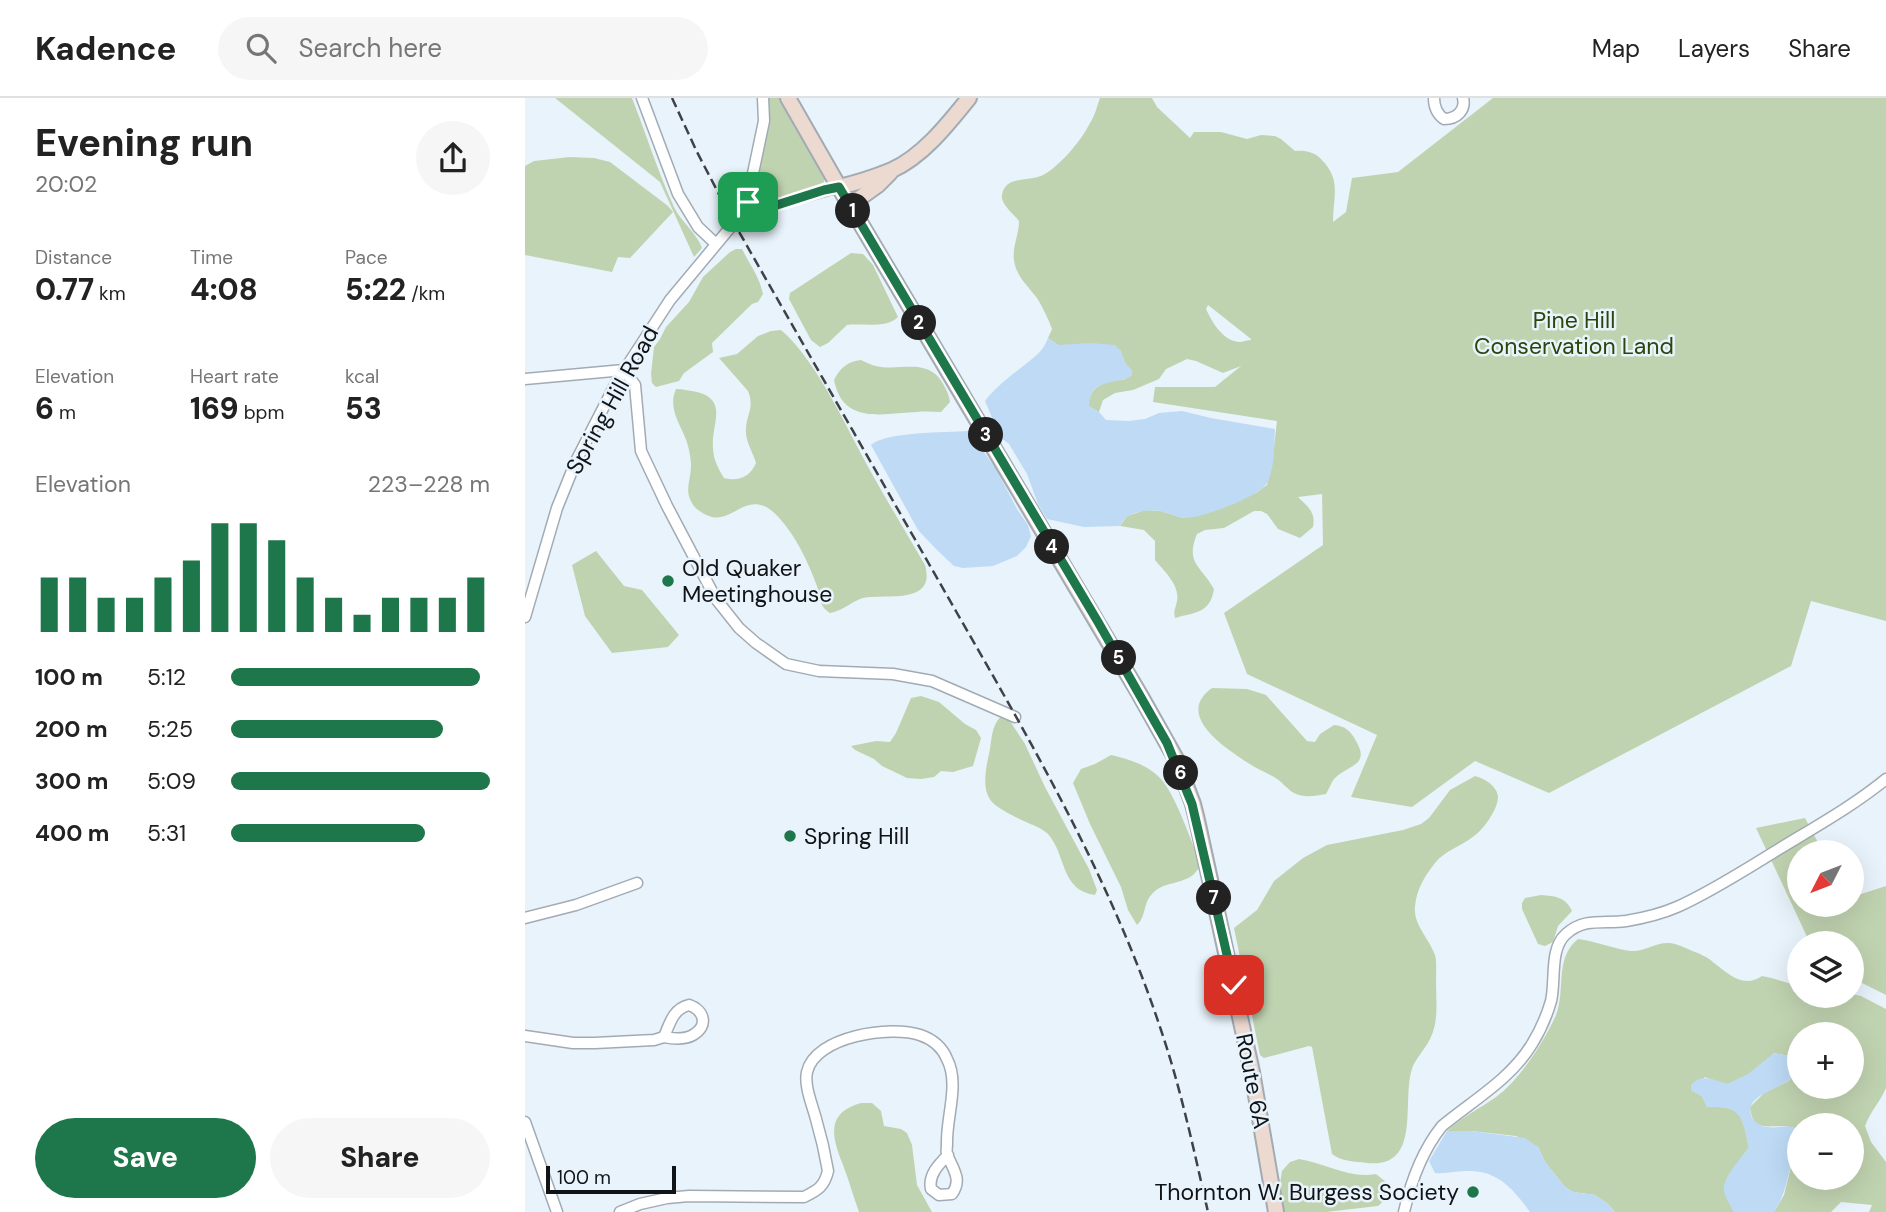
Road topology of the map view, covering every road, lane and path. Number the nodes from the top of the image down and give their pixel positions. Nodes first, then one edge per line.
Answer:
1 (642, 98) edge
2 (763, 98) edge
3 (788, 98) edge
4 (969, 98) edge
5 (1434, 98) edge
6 (1463, 98) edge
7 (893, 169) junction
8 (839, 187) junction
9 (849, 205) junction
10 (752, 213) junction
11 (716, 244) junction
12 (624, 370) junction
13 (525, 379) edge
14 (525, 617) edge
15 (1015, 717) dead end
16 (1886, 779) edge
17 (636, 883) dead end
18 (525, 918) edge
19 (525, 1036) edge
20 (664, 1037) dead end
21 (525, 1122) edge
22 (947, 1155) dead end
23 (557, 1212) edge
24 (620, 1212) edge
25 (1276, 1212) edge
26 (1405, 1212) edge

1 - 11 street
2 - 10 street
3 - 8 main road, Route 6A
4 - 7 main road
5 - 6 street
7 - 8 main road
7 - 9 main road
8 - 9 main road, Route 6A
8 - 10 street, Spring Hill Road
9 - 25 main road, Route 6A
10 - 11 street, Spring Hill Road
11 - 12 street, Spring Hill Road
12 - 13 street
12 - 14 street, Spring Hill Road
12 - 15 street
16 - 26 street
17 - 18 street
19 - 20 street
21 - 23 street
22 - 24 street

